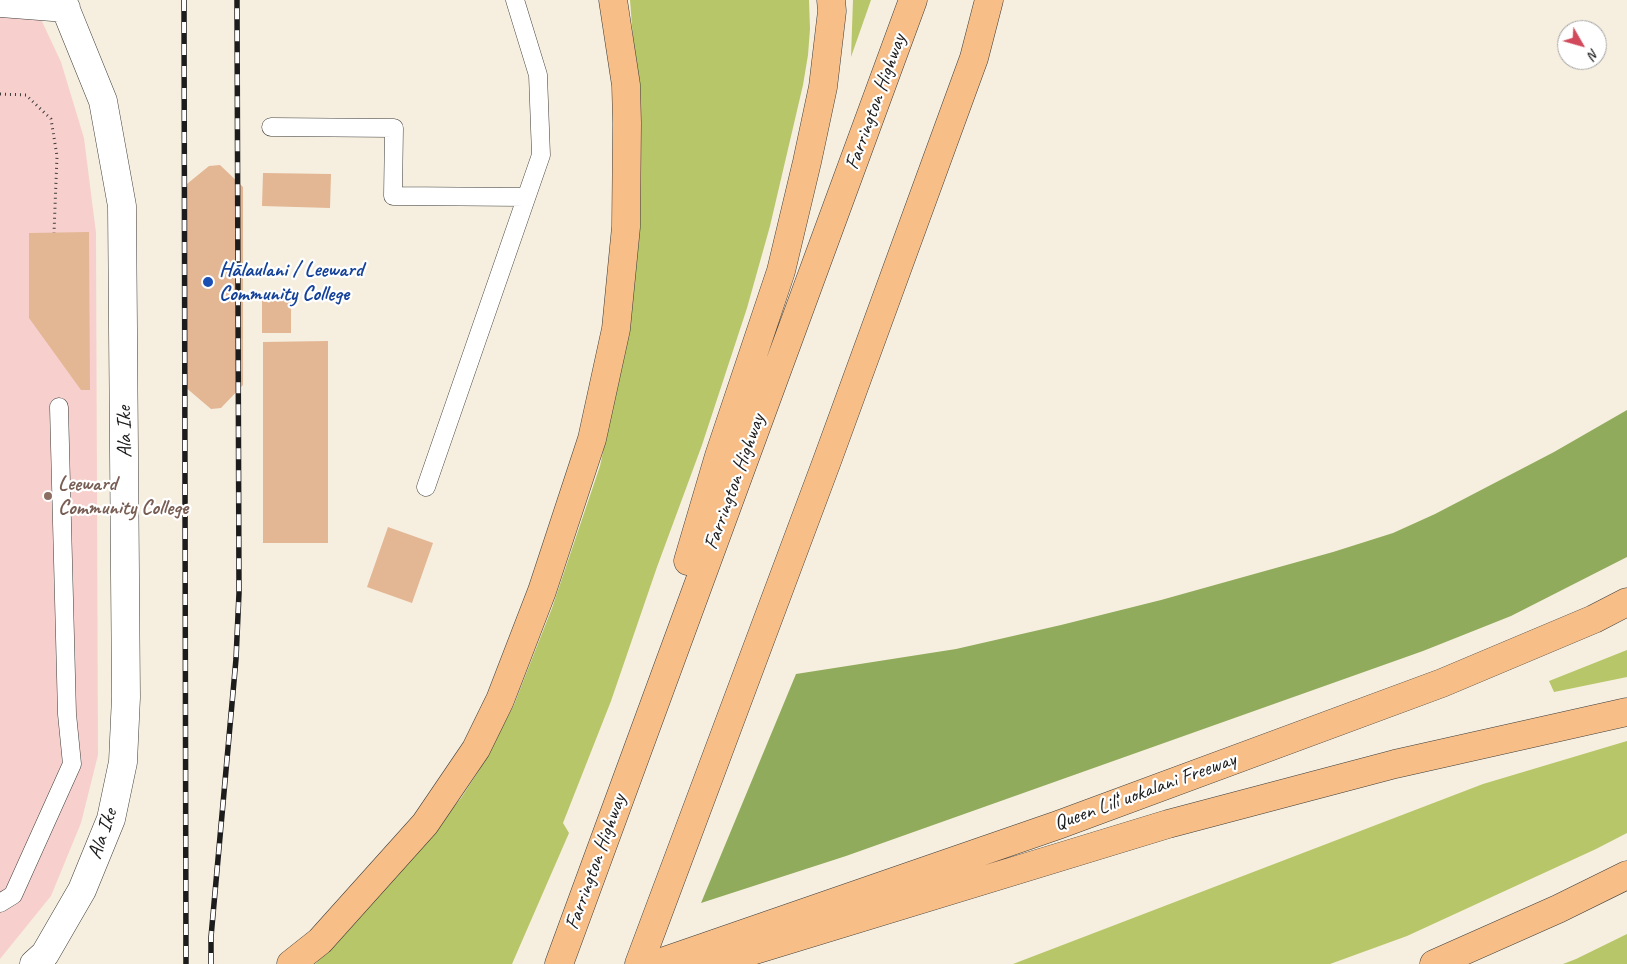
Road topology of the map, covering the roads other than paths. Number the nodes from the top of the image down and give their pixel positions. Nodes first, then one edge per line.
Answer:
1 (515, 0) edge
2 (613, 0) edge
3 (831, 0) edge
4 (913, 0) edge
5 (989, 0) edge
6 (994, 0) edge
7 (0, 3) edge
8 (64, 4) edge
9 (974, 58) junction
10 (271, 127) dead end
11 (526, 196) junction
12 (59, 407) dead end
13 (426, 487) dead end
14 (1627, 602) edge
15 (1627, 712) edge
16 (622, 790) junction
17 (1627, 875) edge
18 (0, 903) edge
19 (34, 964) edge
20 (291, 964) edge
21 (559, 964) edge
22 (639, 964) edge
23 (656, 964) edge
24 (710, 964) edge
25 (1434, 964) edge

1 - 11 lane
2 - 20 main road
3 - 16 main road
4 - 16 main road, Farrington Highway
5 - 9 main road
6 - 9 main road
7 - 8 street, Ala Ike
8 - 19 street, Ala Ike
9 - 22 main road
10 - 11 lane
11 - 13 lane
12 - 18 lane
14 - 23 main road, Queen Liliʻuokalani Freeway
15 - 24 main road
16 - 21 main road, Farrington Highway
17 - 25 main road

